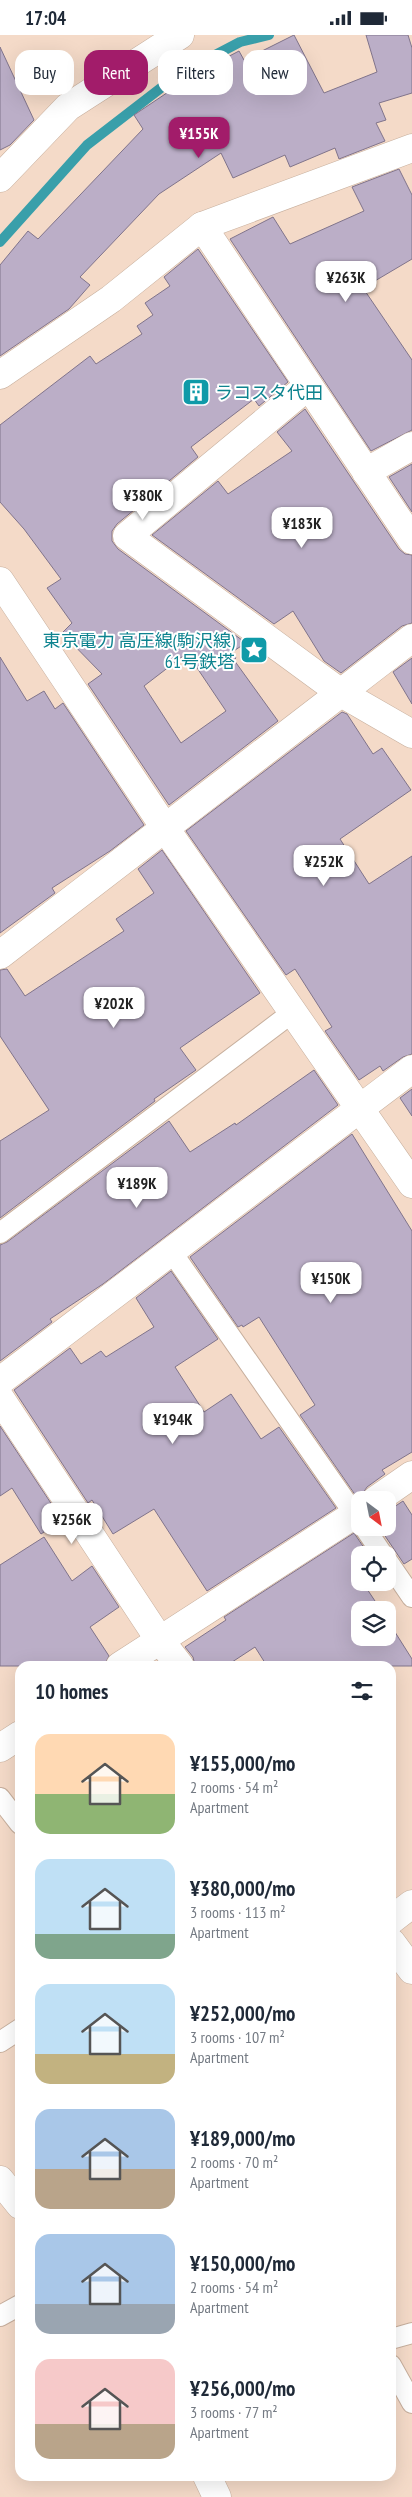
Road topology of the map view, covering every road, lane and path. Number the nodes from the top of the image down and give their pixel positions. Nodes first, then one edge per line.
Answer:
1 (180, 35) edge
2 (412, 148) edge
3 (0, 178) edge
4 (202, 226) junction
5 (0, 375) edge
6 (308, 386) junction
7 (412, 446) edge
8 (366, 472) junction
9 (412, 540) edge
10 (0, 581) edge
11 (412, 638) edge
12 (341, 693) junction
13 (412, 734) edge
14 (164, 829) junction
15 (0, 955) edge
16 (293, 1012) junction
17 (412, 1069) edge
18 (359, 1107) junction
19 (412, 1184) edge
20 (0, 1233) edge
21 (171, 1251) junction
22 (0, 1381) edge
23 (0, 1399) edge
24 (412, 1475) edge
25 (392, 1491) edge
26 (351, 1498) edge
27 (351, 1522) edge
28 (396, 1573) edge
29 (412, 1597) edge
30 (159, 1639) junction
31 (127, 1661) edge
32 (176, 1661) edge
33 (15, 1738) edge
34 (0, 1748) edge
35 (0, 1798) edge
36 (15, 1818) edge
37 (412, 1904) edge
38 (396, 1916) edge
39 (396, 1949) edge
40 (412, 1970) edge
41 (15, 2032) edge
42 (0, 2042) edge
43 (15, 2308) edge
44 (0, 2316) edge
45 (412, 2333) edge
46 (396, 2338) edge
47 (396, 2374) edge
48 (412, 2403) edge
49 (209, 2481) edge
50 (217, 2497) edge

1 - 3 street
2 - 4 street
4 - 5 street
4 - 6 street
6 - 8 street
6 - 12 street
7 - 8 street
8 - 9 street
10 - 14 street
11 - 12 street
12 - 13 street
12 - 14 street
14 - 15 street
14 - 16 street
16 - 18 street
16 - 20 lane
17 - 18 street
18 - 19 street
18 - 21 street
21 - 22 street
21 - 26 lane
23 - 30 street
24 - 25 street
27 - 30 street
28 - 29 lane
30 - 31 street
30 - 32 street
33 - 34 street
35 - 36 lane
37 - 38 street
39 - 40 street
41 - 42 lane
43 - 44 lane
45 - 46 lane
47 - 48 lane
49 - 50 street

